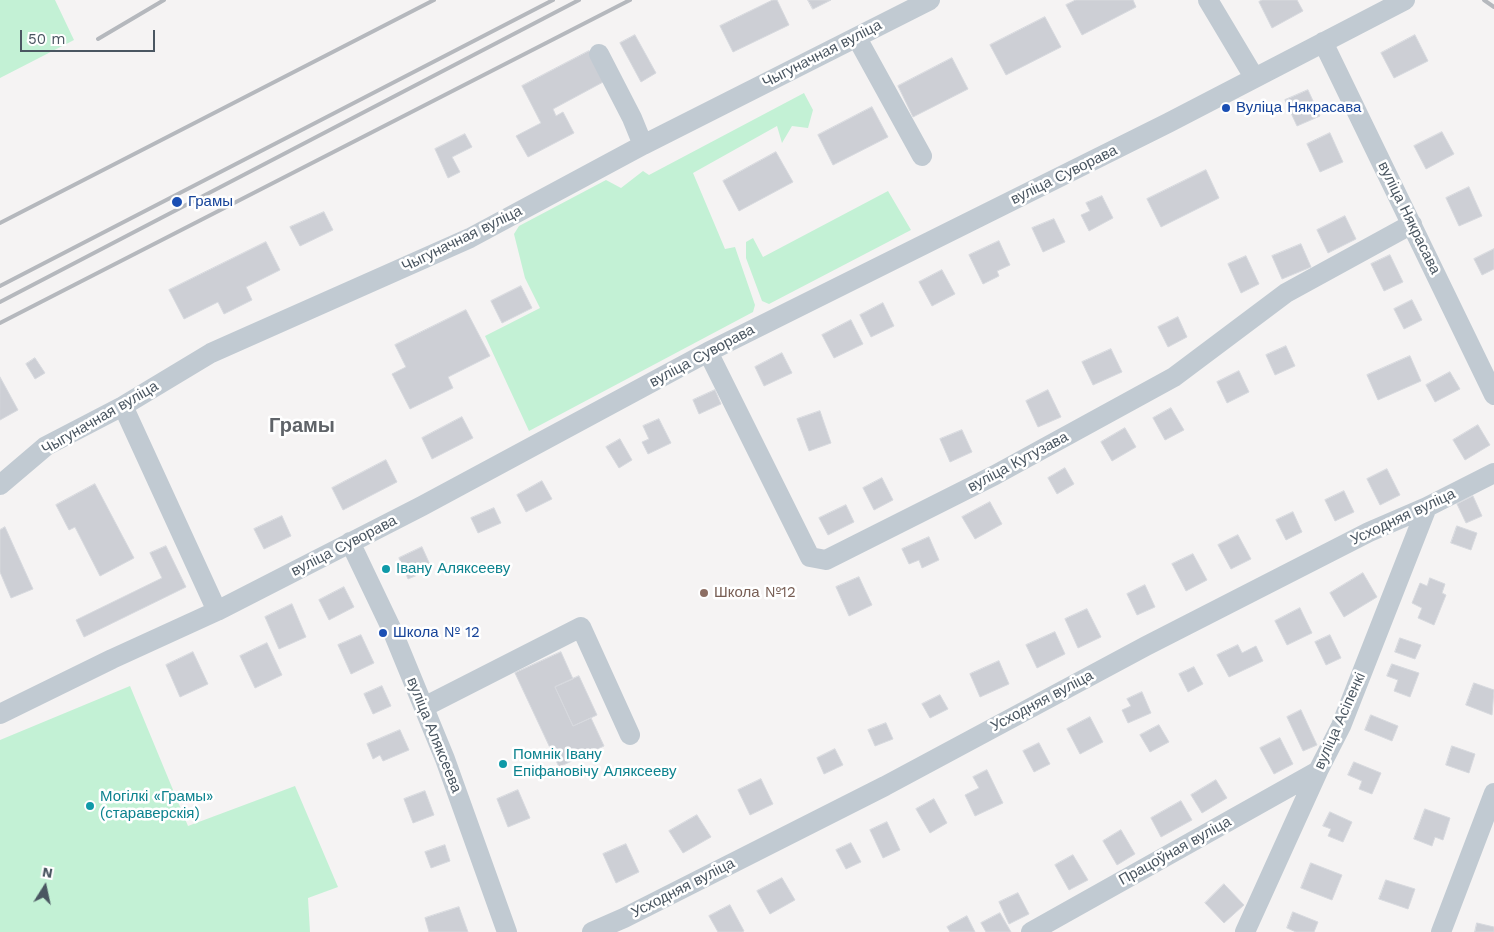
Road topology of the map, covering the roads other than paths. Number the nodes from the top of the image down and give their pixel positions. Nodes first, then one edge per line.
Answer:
1 (930, 0) edge
2 (1208, 0) edge
3 (1405, 0) edge
4 (856, 38) junction
5 (1322, 42) junction
6 (599, 54) dead end
7 (1254, 77) junction
8 (643, 145) junction
9 (922, 156) dead end
10 (1412, 224) junction
11 (708, 352) junction
12 (1494, 395) edge
13 (123, 406) junction
14 (1494, 473) edge
15 (0, 485) edge
16 (1428, 507) junction
17 (350, 542) junction
18 (217, 611) junction
19 (424, 707) junction
20 (0, 714) edge
21 (630, 736) dead end
22 (1318, 771) junction
23 (1494, 793) edge
24 (507, 932) edge
25 (592, 932) edge
26 (1031, 932) edge
27 (1246, 932) edge
28 (1441, 932) edge

1 - 4 street, Чыгуначная вуліца
2 - 7 street
3 - 5 street, вуліца Суворава
4 - 8 street, Чыгуначная вуліца
4 - 9 street
5 - 7 street, вуліца Суворава
5 - 10 street, вуліца Някрасава
6 - 8 street
7 - 11 street, вуліца Суворава
8 - 13 street, Чыгуначная вуліца
10 - 11 street, вуліца Кутузава
10 - 12 street, вуліца Някрасава
11 - 17 street, вуліца Суворава
13 - 15 street, Чыгуначная вуліца
13 - 18 street
14 - 16 street, Усходняя вуліца
16 - 22 street, вуліца Асіпенкі
16 - 25 street, Усходняя вуліца
17 - 18 street, вуліца Суворава
17 - 19 street, вуліца Аляксеева
18 - 20 street, вуліца Суворава
19 - 21 street
19 - 24 street, вуліца Аляксеева
22 - 26 street, Працоўная вуліца
22 - 27 street, вуліца Асіпенкі
23 - 28 street

